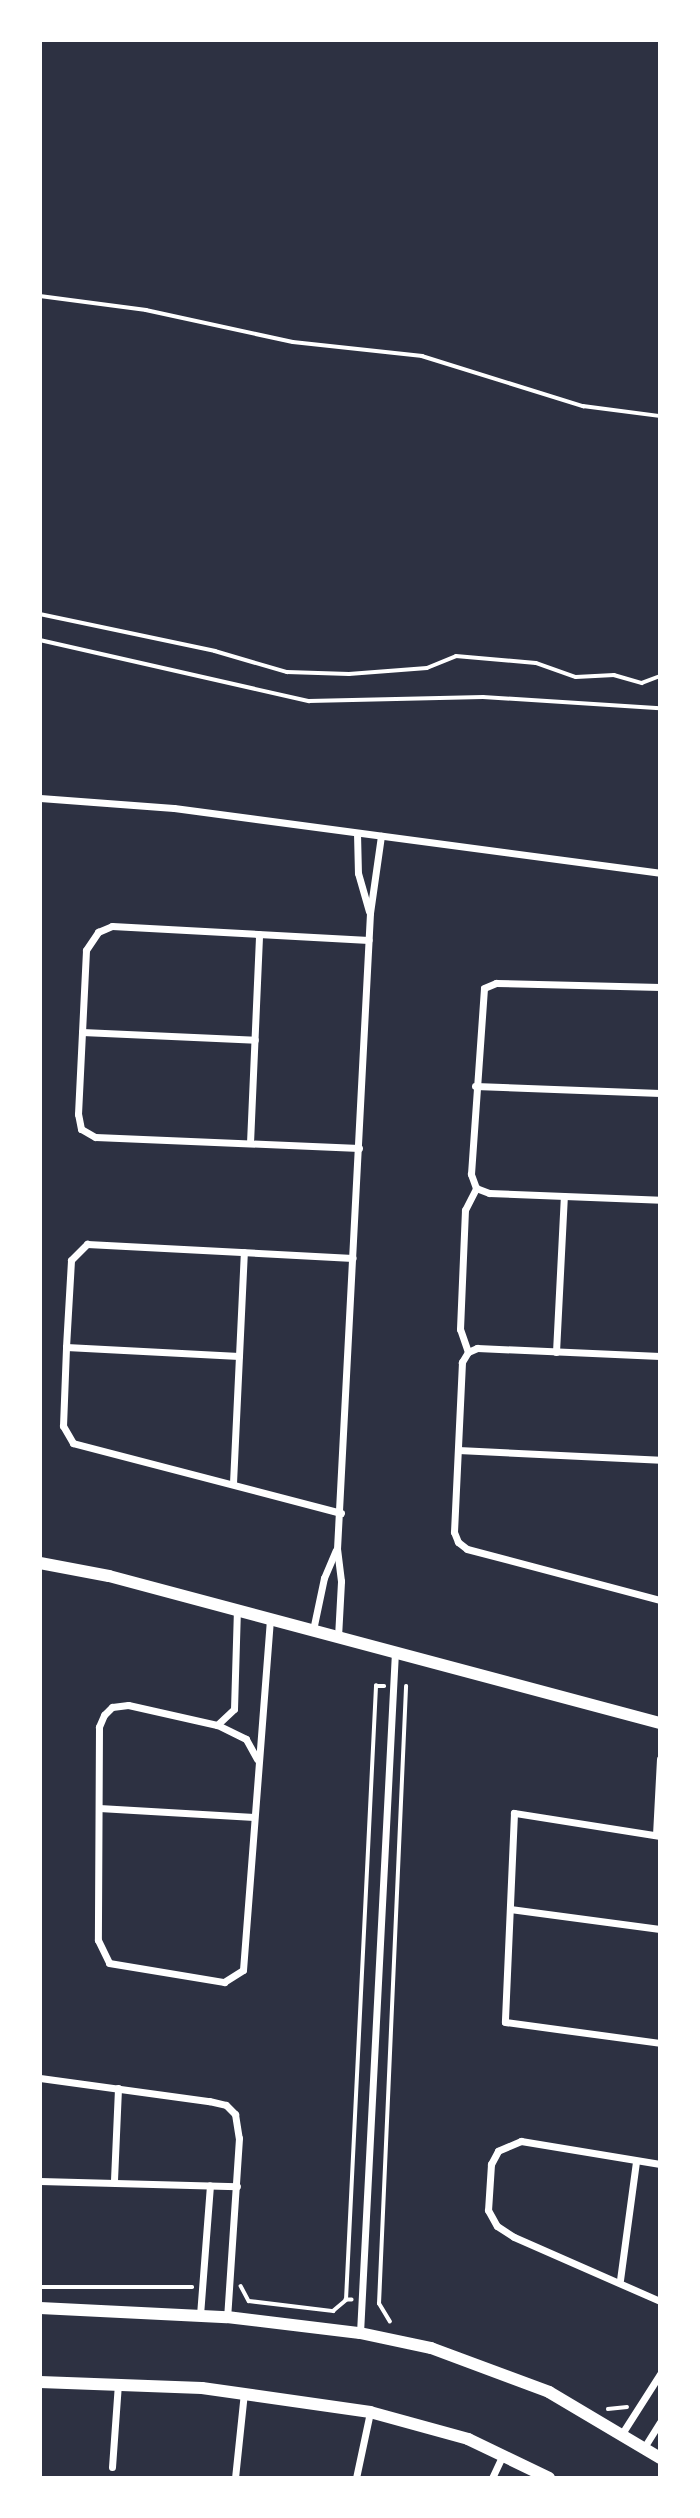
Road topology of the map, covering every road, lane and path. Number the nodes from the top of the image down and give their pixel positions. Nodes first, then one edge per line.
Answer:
1 (40, 296) edge
2 (660, 416) edge
3 (40, 614) edge
4 (40, 640) edge
5 (660, 676) edge
6 (660, 708) edge
7 (40, 799) edge
8 (357, 833) junction
9 (381, 836) junction
10 (660, 873) edge
11 (370, 913) junction
12 (260, 934) junction
13 (369, 940) junction
14 (660, 987) edge
15 (82, 1032) junction
16 (255, 1041) junction
17 (475, 1086) junction
18 (660, 1093) edge
19 (250, 1143) junction
20 (359, 1148) junction
21 (476, 1188) junction
22 (564, 1196) junction
23 (660, 1200) edge
24 (244, 1252) junction
25 (353, 1258) junction
26 (66, 1347) junction
27 (468, 1352) junction
28 (556, 1352) junction
29 (239, 1356) junction
30 (660, 1356) edge
31 (458, 1450) junction
32 (660, 1460) edge
33 (233, 1483) junction
34 (341, 1513) junction
35 (337, 1549) junction
36 (40, 1563) edge
37 (660, 1600) edge
38 (237, 1610) junction
39 (270, 1619) junction
40 (313, 1630) junction
41 (338, 1637) junction
42 (395, 1652) junction
43 (660, 1723) edge
44 (218, 1725) junction
45 (257, 1759) junction
46 (660, 1759) edge
47 (99, 1808) junction
48 (254, 1817) junction
49 (658, 1836) edge
50 (510, 1909) junction
51 (660, 1929) edge
52 (660, 2043) edge
53 (40, 2078) edge
54 (118, 2088) junction
55 (636, 2162) junction
56 (660, 2164) edge
57 (114, 2180) junction
58 (40, 2181) edge
59 (210, 2185) junction
60 (237, 2186) junction
61 (620, 2280) junction
62 (40, 2287) edge
63 (202, 2287) junction
64 (228, 2287) junction
65 (346, 2300) dead end
66 (660, 2301) edge
67 (40, 2308) edge
68 (200, 2315) junction
69 (227, 2317) junction
70 (360, 2333) junction
71 (660, 2374) edge
72 (40, 2382) edge
73 (118, 2383) junction
74 (244, 2393) junction
75 (370, 2412) junction
76 (660, 2422) edge
77 (623, 2432) junction
78 (645, 2446) junction
79 (503, 2454) junction
80 (660, 2458) edge
81 (112, 2467) dead end
82 (235, 2478) edge
83 (356, 2478) edge
84 (492, 2478) edge
85 (549, 2478) edge

1 - 2 path
3 - 5 path
4 - 6 path
7 - 8 street
8 - 9 street
8 - 11 street
9 - 10 street
9 - 11 street
11 - 13 street
12 - 13 street
12 - 15 street
12 - 16 street
13 - 20 street
14 - 17 street
15 - 16 street
15 - 19 street
16 - 19 street
17 - 18 street
17 - 21 street
19 - 20 street
20 - 25 street
21 - 22 street
21 - 27 street
22 - 23 street
22 - 28 street
24 - 25 street
24 - 26 street
24 - 29 street
25 - 34 street
26 - 29 street
26 - 33 street
27 - 28 street
27 - 31 street
28 - 30 street
29 - 33 street
31 - 32 street
31 - 37 street
33 - 34 street
34 - 35 street
35 - 40 street
35 - 41 street
36 - 38 street
38 - 39 street
38 - 44 street
39 - 40 street
39 - 45 street
40 - 41 street
41 - 42 street
42 - 43 street
42 - 70 street
44 - 45 street
44 - 47 street
45 - 48 street
46 - 49 street
47 - 48 street
47 - 48 street
49 - 50 street
50 - 51 street
50 - 52 street
53 - 54 street
54 - 57 street
54 - 60 street
55 - 56 street
55 - 61 street
55 - 61 street
57 - 58 street
57 - 59 street
59 - 60 street
59 - 63 street
60 - 64 street
61 - 66 street
62 - 63 path
63 - 68 street
64 - 65 path
64 - 69 street
67 - 68 street
68 - 69 street
69 - 70 street
70 - 77 street
71 - 77 street
72 - 73 street
73 - 74 street
73 - 81 street
74 - 75 street
74 - 82 street
75 - 79 street
75 - 83 street
76 - 78 street
77 - 78 street
78 - 80 street
79 - 84 street
79 - 85 street

